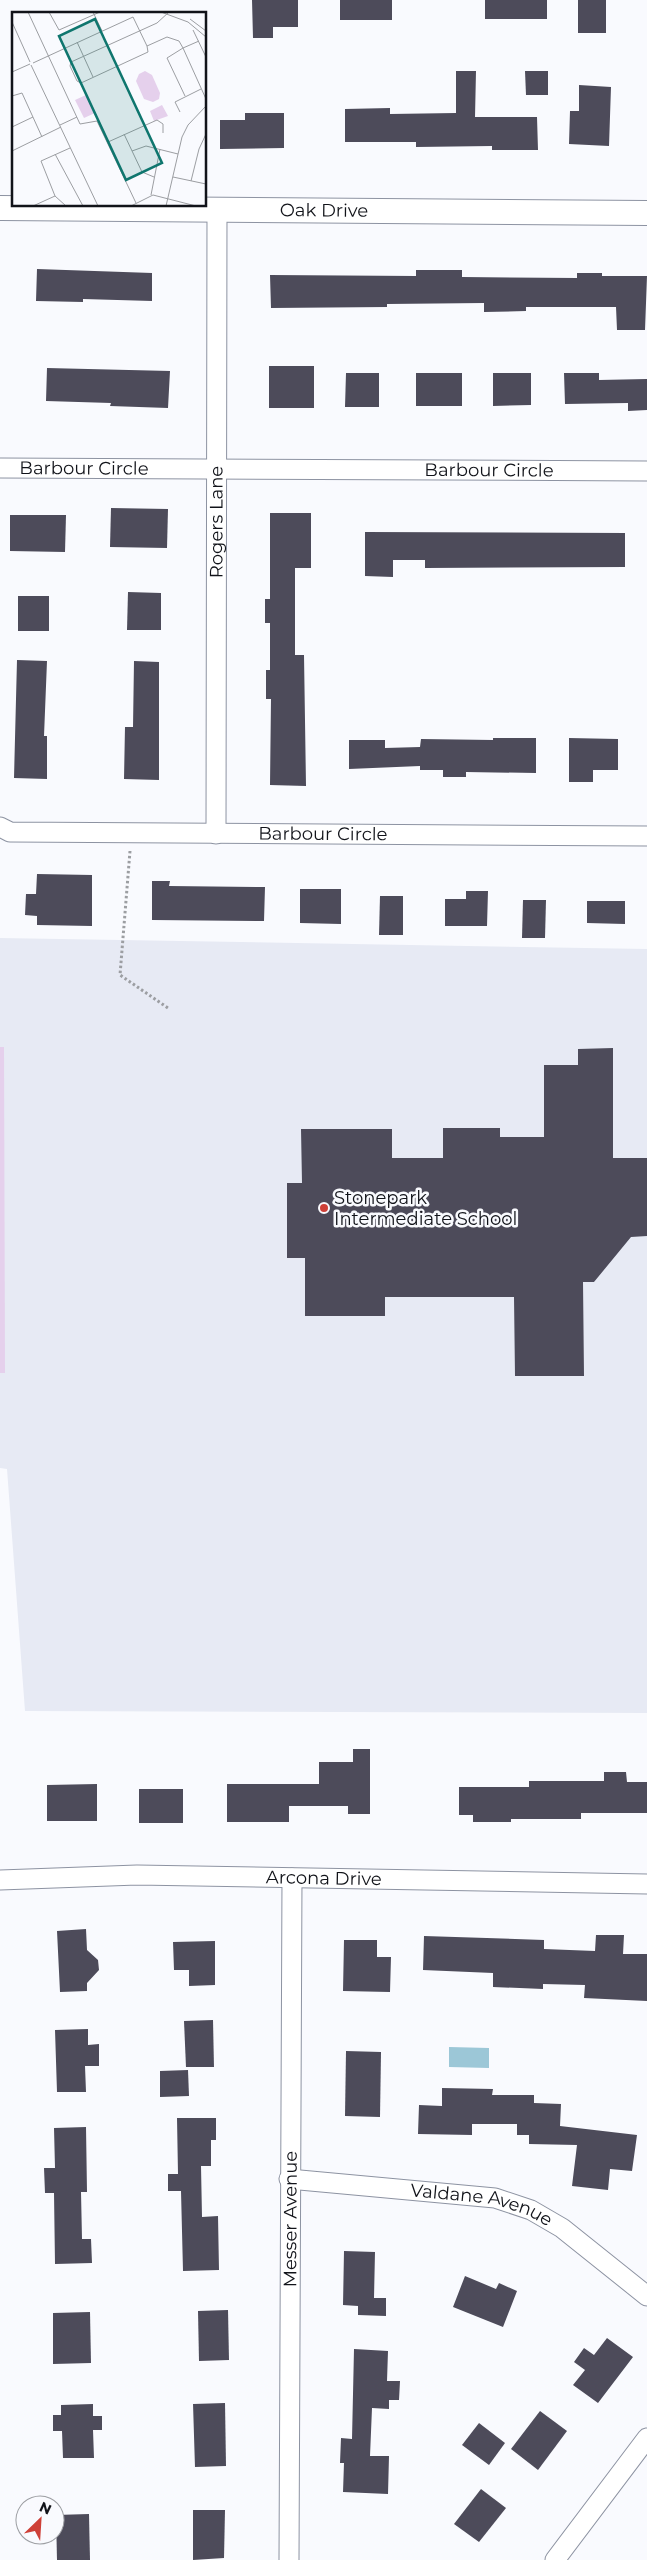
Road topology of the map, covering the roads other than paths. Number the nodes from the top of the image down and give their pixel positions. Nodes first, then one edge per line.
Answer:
1 (0, 208) edge
2 (217, 210) junction
3 (647, 213) edge
4 (0, 468) edge
5 (216, 468) junction
6 (647, 471) edge
7 (0, 827) edge
8 (216, 834) junction
9 (647, 836) edge
10 (292, 1878) junction
11 (0, 1880) edge
12 (647, 1884) edge
13 (290, 2179) junction
14 (647, 2296) edge
15 (647, 2438) edge
16 (289, 2560) edge
17 (555, 2560) edge

1 - 2 street, Oak Drive
2 - 3 street, Oak Drive
2 - 5 street, Rogers Lane
4 - 5 street, Barbour Circle
5 - 6 street, Barbour Circle
5 - 8 street, Rogers Lane
7 - 8 street, Barbour Circle
8 - 9 street, Barbour Circle
10 - 11 street, Arcona Drive
10 - 12 street, Arcona Drive
10 - 13 street, Messer Avenue
13 - 14 street, Valdane Avenue
13 - 16 street, Messer Avenue
15 - 17 street

